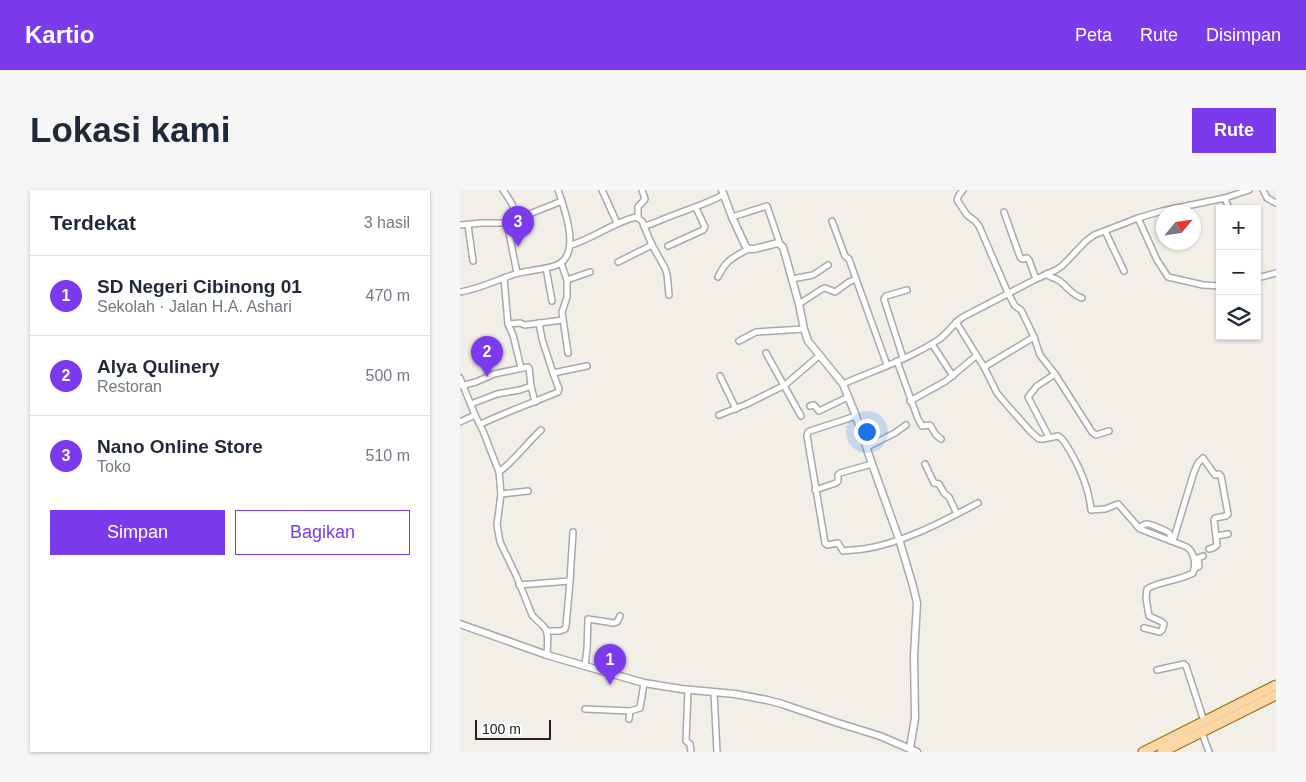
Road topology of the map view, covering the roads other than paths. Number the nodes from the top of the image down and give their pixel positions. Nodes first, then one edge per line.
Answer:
1 (503, 190) edge
2 (558, 190) edge
3 (602, 190) edge
4 (642, 190) edge
5 (964, 190) edge
6 (1249, 190) edge
7 (1263, 190) edge
8 (722, 192) edge
9 (1239, 192) edge
10 (1225, 198) junction
11 (562, 201) junction
12 (1276, 203) edge
13 (1201, 205) edge
14 (1228, 205) edge
15 (696, 208) junction
16 (1004, 212) dead end
17 (1156, 213) edge
18 (732, 216) junction
19 (638, 218) junction
20 (1138, 218) junction
21 (517, 219) junction
22 (832, 221) dead end
23 (507, 223) junction
24 (617, 223) junction
25 (468, 224) junction
26 (460, 225) edge
27 (644, 226) junction
28 (1105, 231) junction
29 (780, 244) junction
30 (571, 245) junction
31 (652, 245) junction
32 (668, 246) dead end
33 (748, 249) junction
34 (473, 261) dead end
35 (618, 262) dead end
36 (561, 263) junction
37 (828, 265) dead end
38 (546, 268) junction
39 (1124, 271) dead end
40 (590, 272) dead end
41 (517, 273) junction
42 (1276, 273) edge
43 (1046, 274) junction
44 (718, 276) dead end
45 (1261, 277) edge
46 (504, 278) junction
47 (792, 279) junction
48 (856, 279) junction
49 (1036, 279) junction
50 (567, 280) junction
51 (1216, 286) edge
52 (907, 290) dead end
53 (460, 292) edge
54 (1008, 294) junction
55 (669, 295) dead end
56 (1082, 298) dead end
57 (552, 301) dead end
58 (799, 304) junction
59 (563, 320) junction
60 (956, 322) junction
61 (538, 323) junction
62 (508, 324) junction
63 (804, 330) junction
64 (1034, 338) junction
65 (739, 340) dead end
66 (932, 344) junction
67 (568, 353) dead end
68 (766, 353) dead end
69 (820, 355) junction
70 (976, 356) junction
71 (903, 358) junction
72 (896, 361) junction
73 (887, 365) junction
74 (587, 366) dead end
75 (984, 367) junction
76 (522, 368) junction
77 (553, 373) junction
78 (1055, 374) junction
79 (720, 376) dead end
80 (953, 376) junction
81 (460, 378) edge
82 (843, 384) junction
83 (461, 386) edge
84 (531, 386) junction
85 (785, 386) junction
86 (848, 397) junction
87 (910, 400) junction
88 (536, 402) junction
89 (471, 404) junction
90 (810, 406) dead end
91 (736, 409) junction
92 (475, 415) junction
93 (719, 416) dead end
94 (801, 416) dead end
95 (856, 416) junction
96 (460, 422) edge
97 (480, 424) junction
98 (906, 425) dead end
99 (541, 430) dead end
100 (1109, 431) dead end
101 (1049, 438) junction
102 (941, 439) dead end
103 (867, 447) junction
104 (872, 464) junction
105 (925, 464) dead end
106 (499, 472) junction
107 (815, 490) junction
108 (528, 491) dead end
109 (501, 494) junction
110 (978, 503) dead end
111 (957, 514) junction
112 (573, 532) dead end
113 (1228, 534) dead end
114 (1216, 536) junction
115 (899, 539) junction
116 (1172, 541) junction
117 (1209, 549) dead end
118 (1203, 556) dead end
119 (1194, 569) junction
120 (570, 581) junction
121 (519, 585) junction
122 (620, 616) dead end
123 (460, 624) edge
124 (1144, 628) dead end
125 (547, 631) junction
126 (547, 655) junction
127 (585, 666) junction
128 (1157, 670) dead end
129 (644, 683) junction
130 (1276, 685) edge
131 (688, 690) junction
132 (714, 693) junction
133 (1276, 694) edge
134 (1249, 704) junction
135 (585, 709) dead end
136 (630, 711) junction
137 (629, 719) dead end
138 (1204, 722) junction
139 (1202, 733) junction
140 (910, 748) junction
141 (691, 752) edge
142 (717, 752) edge
143 (917, 752) edge
144 (1143, 752) edge
145 (1162, 752) edge
146 (1209, 752) edge

1 - 21 street
2 - 11 street
3 - 24 street
4 - 19 street
5 - 54 street
6 - 9 street
7 - 12 street
8 - 15 street
8 - 18 street
9 - 10 street
10 - 13 street
10 - 14 street
11 - 21 street
11 - 30 street
15 - 27 street
15 - 32 street
16 - 49 street
17 - 20 street
18 - 29 street
18 - 33 street
19 - 24 street
19 - 27 street
20 - 28 street
20 - 51 street
21 - 23 street
22 - 48 street
23 - 25 street
23 - 41 street
24 - 30 street
25 - 26 street
25 - 34 street
27 - 31 street
28 - 39 street
28 - 43 street
29 - 33 street
29 - 47 street
30 - 36 street
31 - 35 street
31 - 55 street
33 - 44 street
36 - 38 street
36 - 50 street
37 - 47 street
38 - 41 street
38 - 57 street
40 - 50 street
41 - 46 street
42 - 45 street
43 - 49 street
43 - 56 street
46 - 53 street
46 - 62 street
47 - 58 street
48 - 58 street
48 - 73 street
49 - 54 street
50 - 59 street
52 - 71 street
54 - 60 street
54 - 64 street
58 - 63 street
59 - 61 street
59 - 67 street
60 - 66 street
60 - 70 street
61 - 62 street
61 - 77 street
62 - 76 street
63 - 65 street
63 - 69 street
64 - 75 street
64 - 78 street
66 - 71 street
66 - 80 street
68 - 85 street
69 - 82 street
69 - 85 street
70 - 75 street
70 - 80 street
71 - 72 street
72 - 73 street
72 - 87 street
73 - 82 street
74 - 77 street
75 - 101 street
76 - 83 street
76 - 84 street
77 - 88 street
78 - 100 street
78 - 101 street
79 - 91 street
80 - 87 street
81 - 83 street
82 - 86 street
83 - 89 street
84 - 88 street
84 - 89 street
85 - 91 street
85 - 94 street
86 - 90 street
86 - 95 street
87 - 102 street
88 - 97 street
89 - 92 street
91 - 93 street
92 - 96 street
92 - 97 street
95 - 103 street
95 - 107 street
97 - 106 street
98 - 103 street
99 - 106 street
101 - 116 street
103 - 104 street
104 - 107 street
104 - 115 street
105 - 111 street
106 - 109 street
107 - 115 street
108 - 109 street
109 - 121 street
110 - 111 street
111 - 115 street
112 - 120 street
113 - 114 street
114 - 116 street
114 - 117 street
115 - 140 street
116 - 119 street
118 - 119 street
119 - 124 street
120 - 121 street
120 - 125 street
121 - 125 street
122 - 127 street
123 - 126 street
125 - 126 street
126 - 127 street
127 - 129 street
128 - 138 street
129 - 131 street
129 - 136 street
130 - 134 main road
131 - 132 street
131 - 141 street
132 - 140 street
132 - 142 street
133 - 134 main road
134 - 138 main road
134 - 139 main road
135 - 136 street
136 - 137 street
138 - 144 main road
139 - 145 main road
139 - 146 street
140 - 143 street

